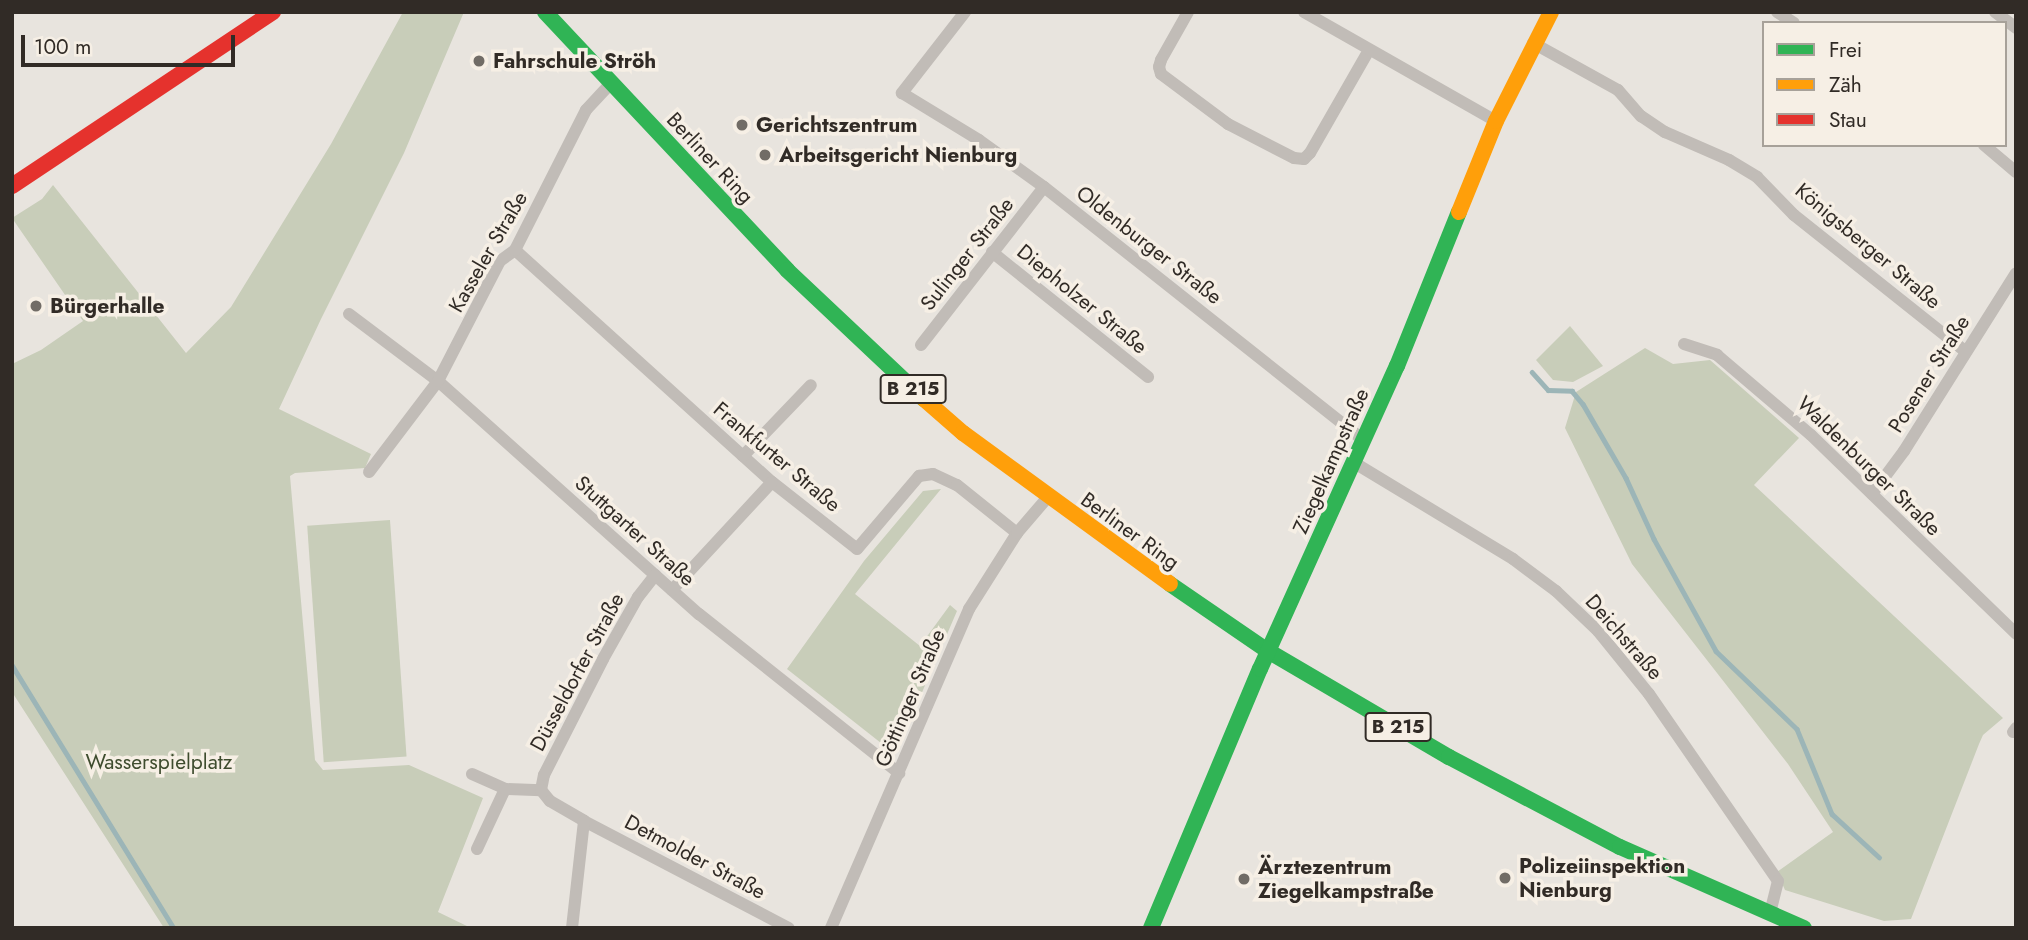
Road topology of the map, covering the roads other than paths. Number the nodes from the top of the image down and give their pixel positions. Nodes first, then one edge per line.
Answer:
1 (273, 12) edge
2 (545, 12) edge
3 (965, 12) edge
4 (1188, 12) edge
5 (1304, 12) edge
6 (1551, 12) edge
7 (1533, 43) junction
8 (1369, 50) junction
9 (611, 83) junction
10 (1496, 121) junction
11 (1986, 147) edge
12 (2016, 172) edge
13 (12, 186) edge
14 (1044, 187) junction
15 (515, 250) junction
16 (992, 252) junction
17 (2016, 273) edge
18 (349, 314) dead end
19 (1684, 344) dead end
20 (920, 345) dead end
21 (1965, 351) junction
22 (1148, 377) dead end
23 (438, 381) junction
24 (811, 385) dead end
25 (1363, 440) junction
26 (743, 456) junction
27 (1353, 462) junction
28 (369, 472) dead end
29 (772, 482) junction
30 (1872, 494) junction
31 (1048, 497) junction
32 (1017, 533) junction
33 (655, 575) junction
34 (672, 590) junction
35 (2016, 634) edge
36 (1268, 651) junction
37 (898, 773) junction
38 (472, 774) dead end
39 (505, 789) junction
40 (541, 790) junction
41 (584, 821) junction
42 (477, 849) dead end
43 (1770, 915) junction
44 (572, 928) edge
45 (789, 928) edge
46 (831, 928) edge
47 (1151, 928) edge
48 (1804, 928) edge

1 - 13 main road
2 - 9 main road, Berliner Ring / B 215
3 - 14 street, Oldenburger Straße
4 - 8 street
5 - 8 street
6 - 7 main road, Ziegelkampstraße
7 - 10 main road, Ziegelkampstraße
7 - 21 street, Königsberger Straße
8 - 10 street
9 - 15 street, Kasseler Straße
9 - 31 main road, Berliner Ring / B 215
10 - 25 main road, Ziegelkampstraße
11 - 12 street
14 - 16 street, Sulinger Straße
14 - 25 street, Oldenburger Straße
15 - 23 street, Kasseler Straße
15 - 26 street, Frankfurter Straße
16 - 20 street, Sulinger Straße
16 - 22 street, Diepholzer Straße
17 - 21 street, Posener Straße
18 - 23 street, Stuttgarter Straße
19 - 30 street, Waldenburger Straße
21 - 30 street, Posener Straße
23 - 28 street, Kasseler Straße
23 - 33 street, Stuttgarter Straße
24 - 26 street
25 - 27 main road, Ziegelkampstraße
26 - 29 street, Frankfurter Straße
27 - 36 main road, Ziegelkampstraße
27 - 43 street, Deichstraße
29 - 32 street, Frankfurter Straße
29 - 34 street
30 - 35 street, Waldenburger Straße
31 - 32 street, Göttinger Straße
31 - 36 main road, Berliner Ring / B 215
32 - 37 street, Göttinger Straße
33 - 34 street, Stuttgarter Straße
33 - 40 street, Düsseldorfer Straße
34 - 37 street, Stuttgarter Straße
36 - 43 main road, Berliner Ring / B 215
36 - 47 main road, Ziegelkampstraße
37 - 46 street, Göttinger Straße
38 - 39 street
39 - 40 street
39 - 42 street
40 - 41 street
41 - 44 street
41 - 45 street, Detmolder Straße
43 - 48 main road, Berliner Ring / B 215

